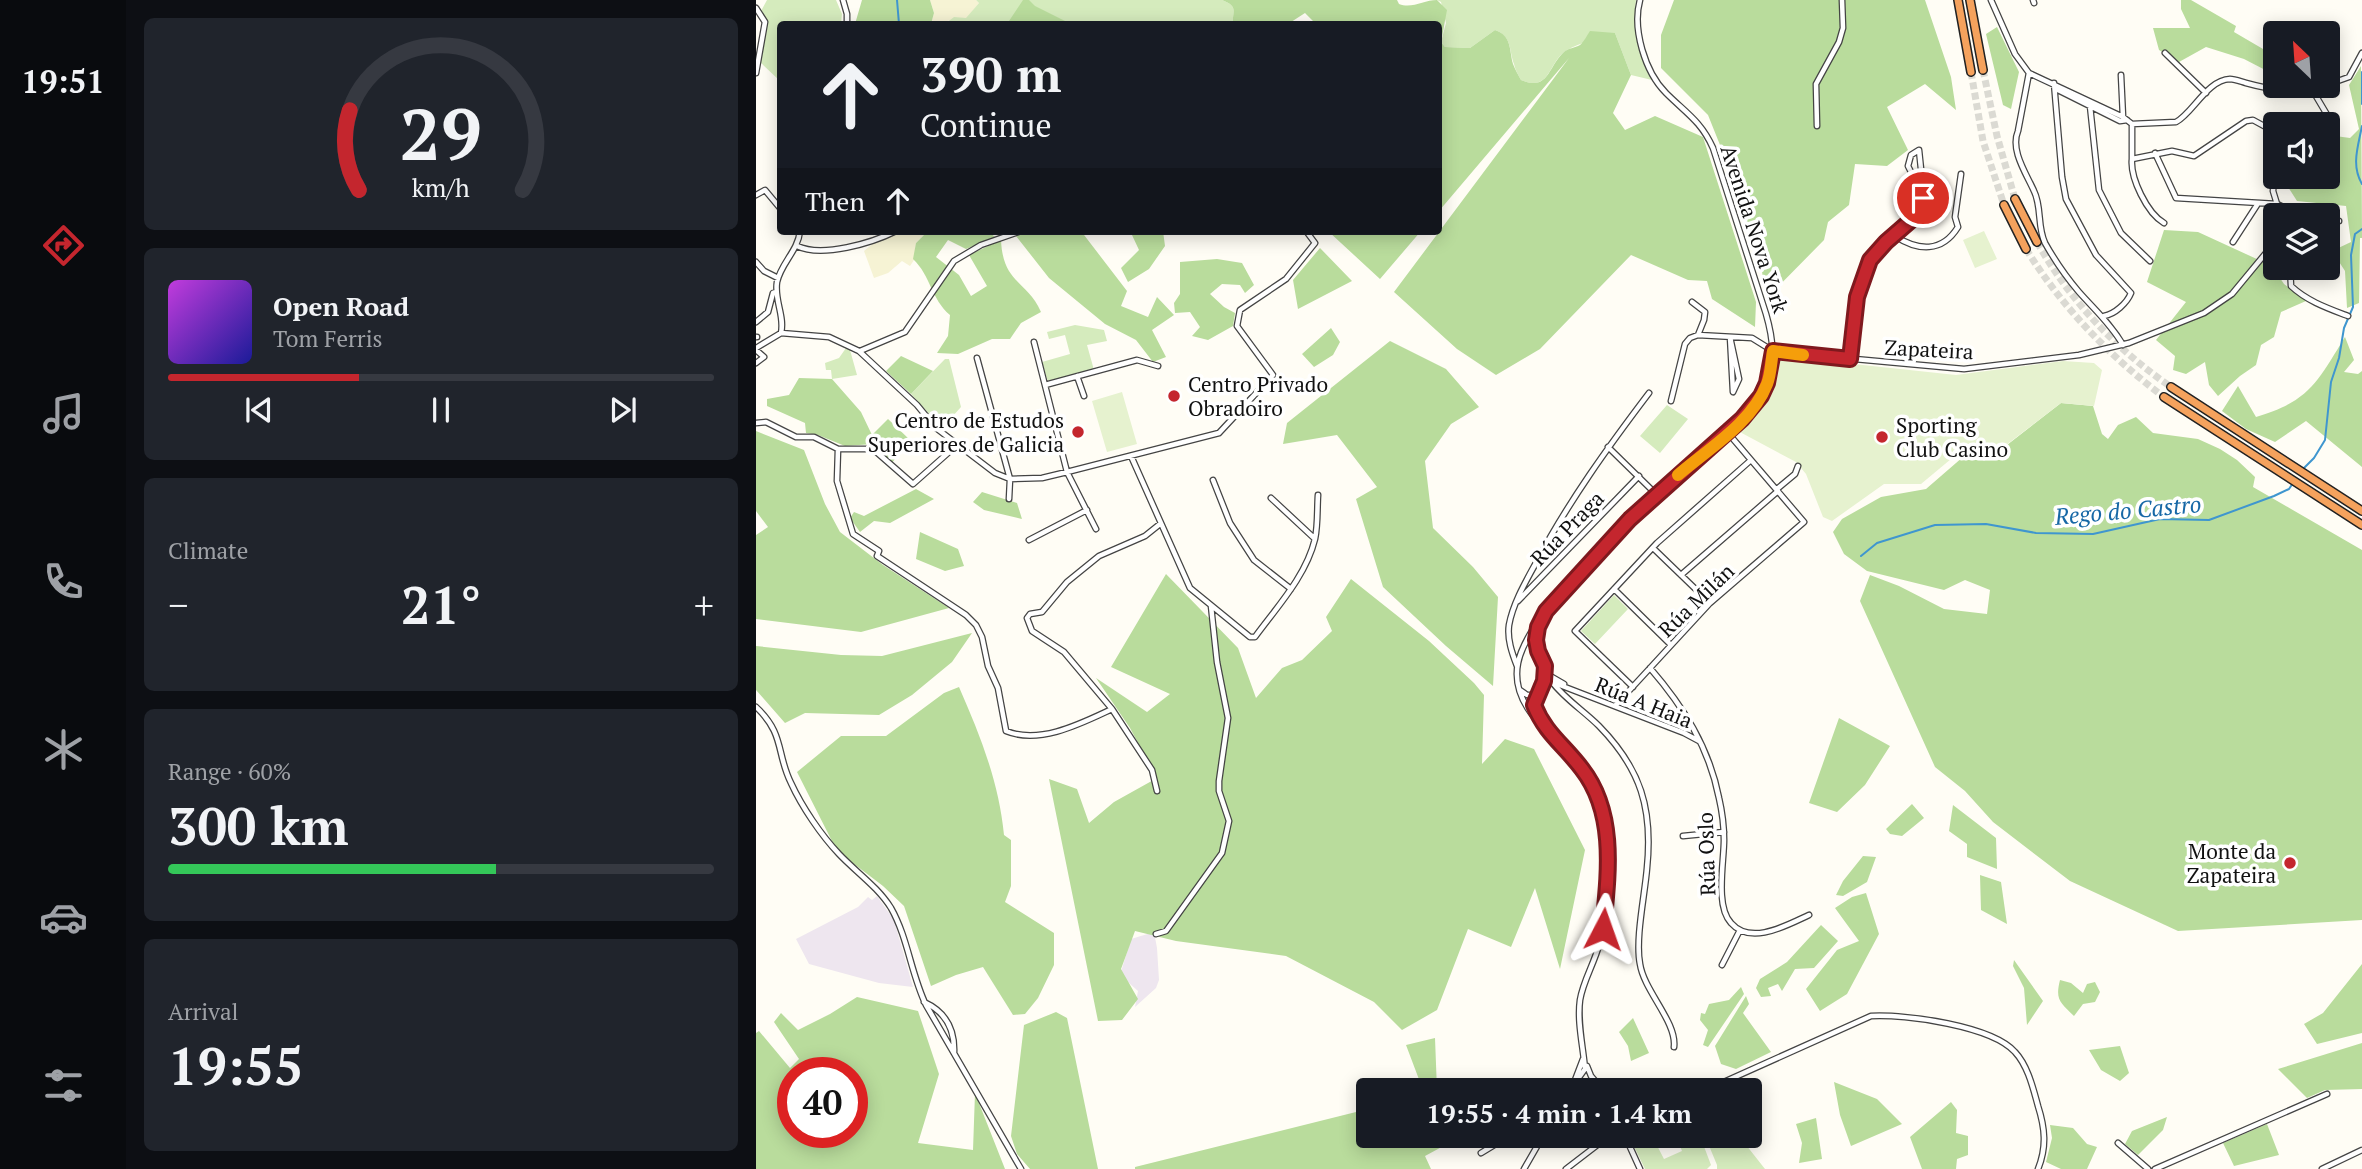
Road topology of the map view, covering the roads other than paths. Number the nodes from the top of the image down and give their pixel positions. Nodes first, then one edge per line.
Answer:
1 (843, 0) edge
2 (1640, 0) edge
3 (1843, 0) edge
4 (1958, 0) edge
5 (1970, 0) edge
6 (1991, 0) edge
7 (756, 8) edge
8 (847, 21) edge
9 (2165, 53) dead end
10 (2362, 53) edge
11 (1983, 70) tunnel mouth
12 (756, 72) edge
13 (1971, 72) tunnel mouth
14 (2029, 73) junction
15 (2121, 75) dead end
16 (2340, 80) edge
17 (2054, 83) junction
18 (2263, 87) edge
19 (2206, 93) junction
20 (2090, 106) junction
21 (2128, 120) junction
22 (2263, 125) edge
23 (1817, 126) dead end
24 (2155, 153) junction
25 (2132, 159) junction
26 (1961, 174) dead end
27 (1921, 178) junction
28 (756, 195) edge
29 (2015, 199) tunnel mouth
30 (777, 204) edge
31 (2258, 204) junction
32 (2263, 204) edge
33 (2004, 205) tunnel mouth
34 (2164, 223) dead end
35 (799, 235) edge
36 (885, 235) edge
37 (1010, 235) edge
38 (1309, 235) edge
39 (1895, 236) junction
40 (2233, 242) dead end
41 (2037, 243) tunnel mouth
42 (797, 246) junction
43 (2026, 248) tunnel mouth
44 (2263, 256) edge
45 (2150, 261) dead end
46 (756, 262) edge
47 (778, 278) junction
48 (2291, 280) edge
49 (776, 292) junction
50 (1692, 302) dead end
51 (2104, 316) junction
52 (2348, 316) dead end
53 (756, 322) edge
54 (781, 333) junction
55 (1698, 335) junction
56 (1730, 337) junction
57 (1034, 342) dead end
58 (2123, 345) junction
59 (756, 349) edge
60 (860, 351) junction
61 (1773, 351) junction
62 (977, 358) dead end
63 (1850, 359) junction
64 (756, 363) edge
65 (1158, 366) dead end
66 (1077, 376) junction
67 (1045, 385) junction
68 (2171, 387) tunnel mouth
69 (1649, 393) dead end
70 (1084, 396) dead end
71 (2164, 397) tunnel mouth
72 (1671, 401) dead end
73 (756, 423) edge
74 (1728, 433) junction
75 (957, 445) junction
76 (1608, 446) junction
77 (838, 449) junction
78 (1131, 456) junction
79 (1751, 460) junction
80 (1798, 466) dead end
81 (1067, 472) junction
82 (1639, 476) junction
83 (1010, 479) junction
84 (1213, 480) dead end
85 (1777, 490) junction
86 (1656, 494) junction
87 (1318, 495) dead end
88 (1271, 498) dead end
89 (1009, 499) dead end
90 (1087, 510) junction
91 (2362, 511) edge
92 (1160, 524) junction
93 (2362, 526) edge
94 (1096, 529) dead end
95 (1315, 539) junction
96 (1028, 540) dead end
97 (1653, 548) junction
98 (1681, 575) junction
99 (1291, 589) junction
100 (1615, 589) junction
101 (1517, 602) junction
102 (1710, 603) junction
103 (1211, 606) junction
104 (1546, 611) junction
105 (1671, 645) junction
106 (1511, 649) junction
107 (1533, 649) junction
108 (1522, 653) junction
109 (1517, 667) junction
110 (1650, 668) junction
111 (1545, 673) junction
112 (1544, 681) junction
113 (1552, 682) junction
114 (1564, 685) junction
115 (1633, 687) junction
116 (1520, 689) junction
117 (1577, 692) junction
118 (1537, 695) junction
119 (1576, 705) junction
120 (1615, 706) junction
121 (756, 707) edge
122 (1112, 709) junction
123 (1690, 720) junction
124 (1547, 731) junction
125 (1685, 733) junction
126 (1700, 741) junction
127 (1157, 791) dead end
128 (1724, 832) junction
129 (1683, 836) dead end
130 (1810, 915) dead end
131 (1740, 930) junction
132 (1156, 934) dead end
133 (1722, 965) dead end
134 (924, 1002) junction
135 (1674, 1047) dead end
136 (954, 1054) junction
137 (1584, 1055) junction
138 (1586, 1069) junction
139 (1578, 1072) junction
140 (1576, 1078) edge
141 (1580, 1078) edge
142 (1592, 1078) edge
143 (1733, 1078) edge
144 (2327, 1094) dead end
145 (2118, 1143) dead end
146 (1489, 1148) edge
147 (1535, 1148) edge
148 (1593, 1148) edge
149 (1630, 1148) edge
150 (2362, 1150) edge
151 (1481, 1153) dead end
152 (1021, 1169) edge
153 (1524, 1169) edge
154 (1566, 1169) edge
155 (1640, 1169) edge
156 (2038, 1169) edge
157 (2148, 1169) edge
158 (2155, 1169) edge
159 (2322, 1169) edge

1 - 8 street
2 - 61 street, Avenida Nova York
3 - 23 street
4 - 13 highway
5 - 11 highway
6 - 14 street
7 - 12 street
9 - 19 street
10 - 16 street
14 - 17 street
14 - 51 street
15 - 21 street
17 - 20 street
17 - 21 street
17 - 51 street
18 - 19 street
19 - 21 street
20 - 21 street
20 - 45 street
21 - 25 street
22 - 24 street
24 - 25 street
24 - 31 street
25 - 34 street
26 - 39 street
27 - 27 street
27 - 39 street
28 - 30 street
29 - 41 highway
31 - 32 street
31 - 40 street
33 - 43 highway
35 - 42 street
36 - 42 street
37 - 60 street
38 - 78 street
39 - 63 street
42 - 47 street
44 - 58 street, Zapateira
46 - 47 street
47 - 49 street
48 - 52 street
49 - 53 street
49 - 54 street
50 - 55 street
51 - 58 street
54 - 59 street
54 - 60 street
55 - 56 street, Zapateira
55 - 72 street
56 - 56 street
56 - 61 street, Zapateira
57 - 67 street
58 - 63 street, Zapateira
59 - 64 street
60 - 75 street
61 - 63 street, Zapateira
61 - 74 street, Avenida Nova York
62 - 83 street
65 - 66 street
66 - 67 street
66 - 70 street
67 - 81 street
68 - 91 highway
69 - 76 street
71 - 93 highway
73 - 77 street
74 - 79 street
74 - 86 street, Avenida Nova York
75 - 77 street
75 - 83 street
76 - 82 street
76 - 101 street
77 - 122 street
78 - 81 street
78 - 92 street
79 - 85 street
79 - 97 street
80 - 85 street
81 - 83 street
81 - 90 street
82 - 86 street
82 - 101 street, Rúa Praga
83 - 89 street
84 - 99 street
85 - 98 street
85 - 102 street, Rúa Milán
86 - 104 street, Avenida Nova York
87 - 95 street
88 - 95 street
90 - 94 street
90 - 96 street
92 - 103 street
92 - 122 street
95 - 99 street
97 - 98 street
97 - 100 street
98 - 102 street
99 - 103 street
100 - 105 street
100 - 115 street
101 - 106 street
102 - 105 street, Rúa Milán
103 - 132 street
104 - 107 street, Avenida Nova York
104 - 108 street, Avenida Nova York
105 - 110 street, Rúa Milán
106 - 108 street
106 - 109 street
107 - 108 street
107 - 111 street
108 - 109 street
109 - 116 street
110 - 115 street, Rúa Milán
110 - 123 street, Rúa Oslo
111 - 112 street
111 - 114 street, Rúa A Haia
112 - 113 street, Rúa A Haia
112 - 118 street
113 - 114 street, Rúa A Haia
113 - 119 street
114 - 117 street, Rúa A Haia
114 - 119 street
115 - 120 street, Rúa Milán
116 - 118 street
116 - 124 street
117 - 119 street
117 - 120 street, Rúa A Haia
118 - 124 street
119 - 135 street
120 - 125 street, Rúa A Haia
121 - 134 street
122 - 127 street
123 - 125 street
123 - 126 street, Rúa Oslo
124 - 137 street
125 - 126 street, Rúa A Haia
126 - 128 street, Rúa Oslo
128 - 129 street
128 - 131 street, Rúa Oslo
130 - 131 street
131 - 133 street
134 - 136 street
134 - 136 street
136 - 152 street
137 - 138 street
137 - 139 street
138 - 139 street
138 - 141 street
138 - 142 street
139 - 140 street
143 - 156 street
144 - 158 street
145 - 157 street
146 - 151 street
147 - 153 street
148 - 154 street
149 - 155 street
150 - 159 street

